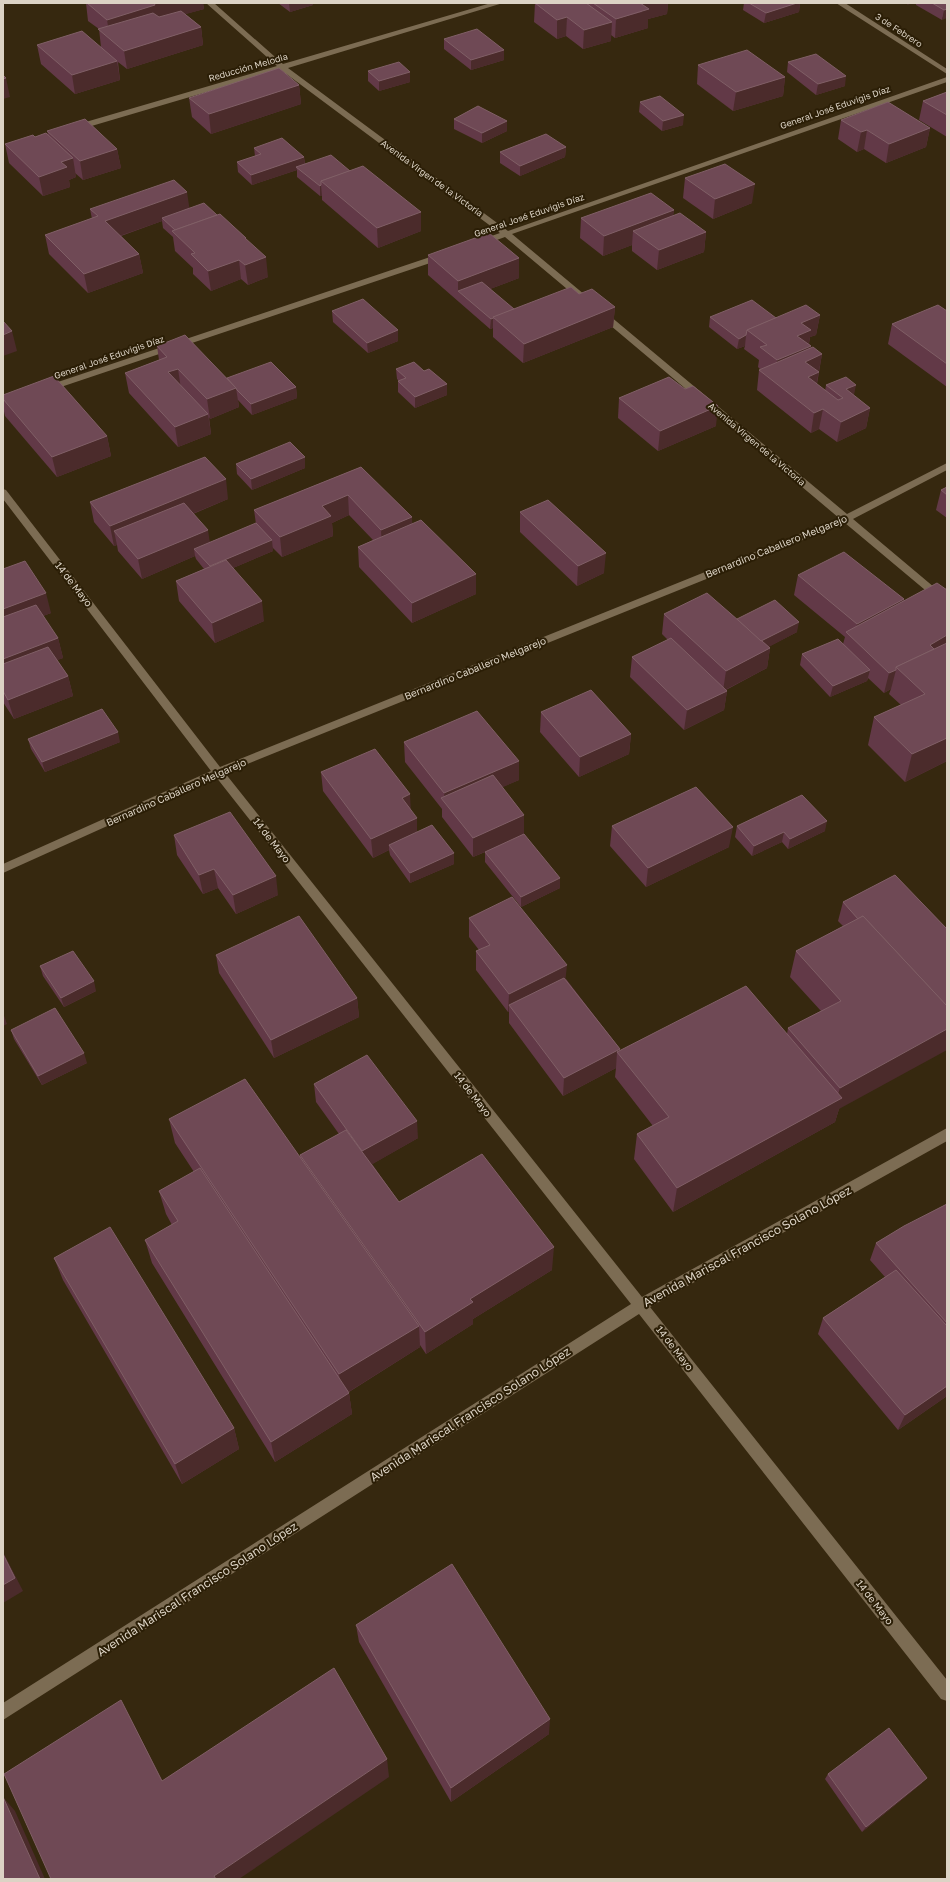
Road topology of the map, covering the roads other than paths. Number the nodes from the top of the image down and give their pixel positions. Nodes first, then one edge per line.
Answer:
1 (210, 3) edge
2 (499, 3) edge
3 (840, 3) edge
4 (282, 67) junction
5 (947, 72) edge
6 (947, 79) edge
7 (63, 131) edge
8 (507, 234) junction
9 (470, 246) edge
10 (447, 254) edge
11 (41, 391) edge
12 (947, 466) edge
13 (3, 492) edge
14 (845, 519) junction
15 (947, 603) edge
16 (218, 772) junction
17 (3, 869) edge
18 (947, 1134) edge
19 (641, 1305) junction
20 (947, 1693) edge
21 (3, 1712) edge

1 - 4 street, Avenida Virgen de la Victoria
2 - 4 street, Reducción Melodia
3 - 5 street, 3 de Febrero
4 - 7 street, Reducción Melodia
4 - 8 street, Avenida Virgen de la Victoria
6 - 8 street, General José Eduvigis Díaz
8 - 9 street, General José Eduvigis Díaz
8 - 14 street, Avenida Virgen de la Victoria
10 - 11 street, General José Eduvigis Díaz
12 - 14 street, Bernardino Caballero Melgarejo
13 - 16 street, 14 de Mayo
14 - 15 street, Avenida Virgen de la Victoria
14 - 16 street, Bernardino Caballero Melgarejo
16 - 17 street, Bernardino Caballero Melgarejo
16 - 19 street, 14 de Mayo
18 - 19 street, Avenida Mariscal Francisco Solano López
19 - 20 street, 14 de Mayo
19 - 21 street, Avenida Mariscal Francisco Solano López

